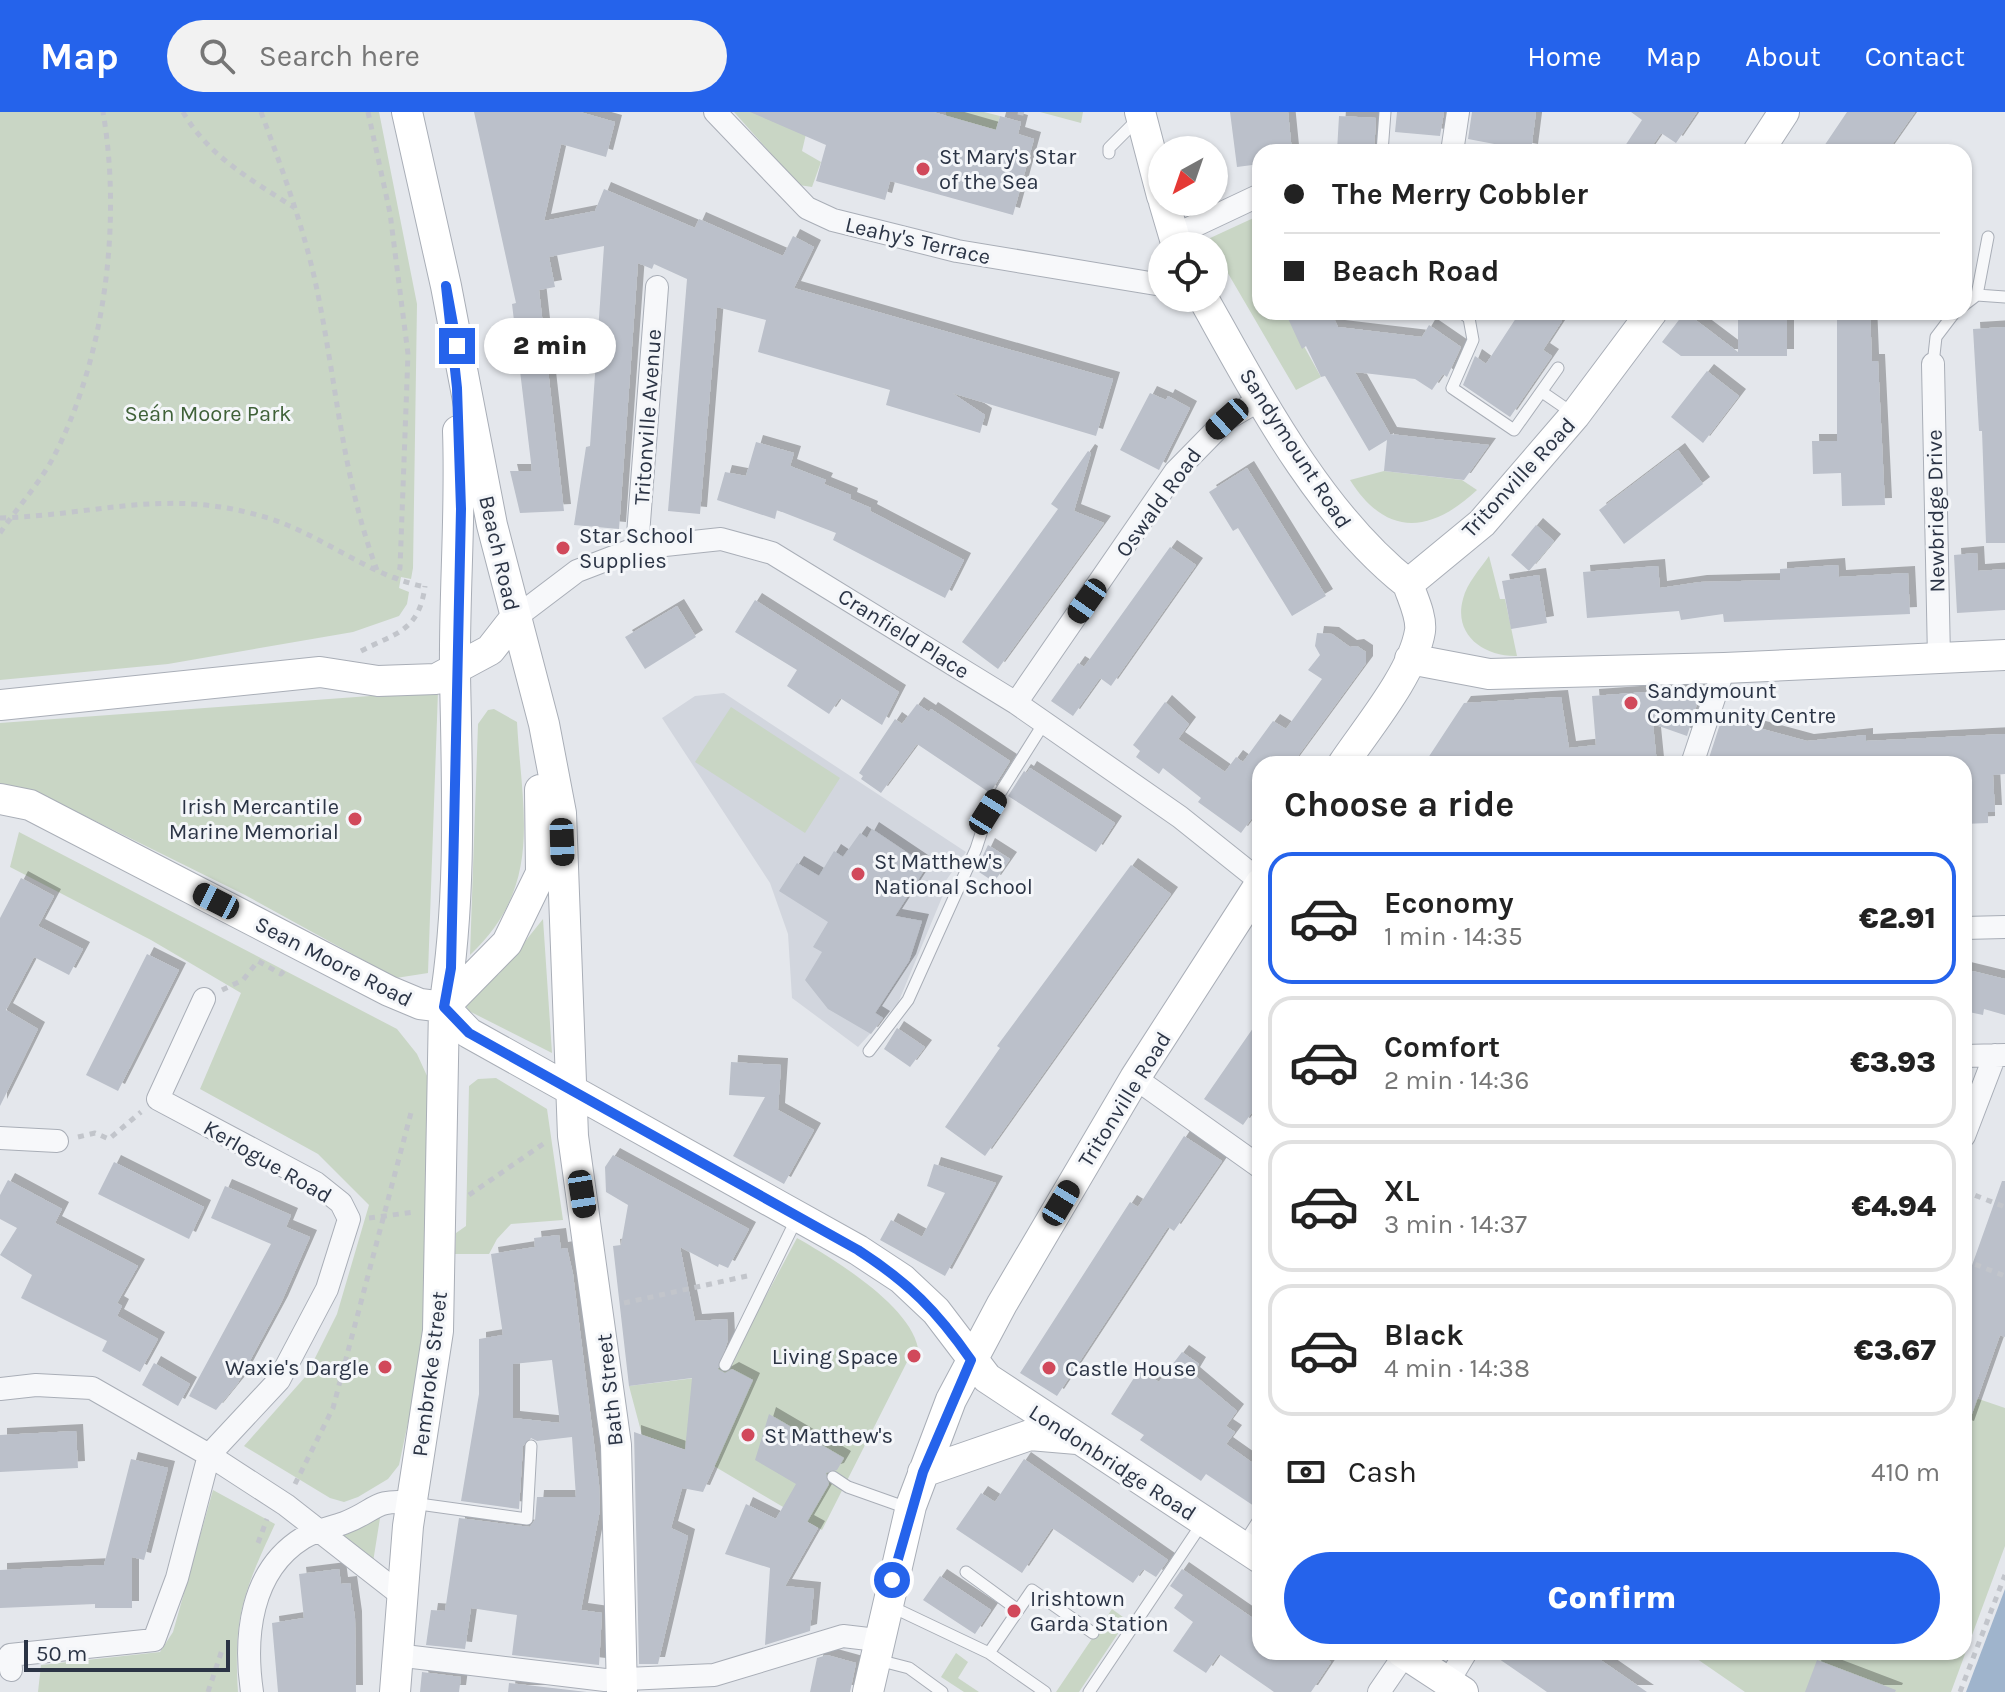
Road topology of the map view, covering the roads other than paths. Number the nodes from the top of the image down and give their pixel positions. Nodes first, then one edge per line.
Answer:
1 (407, 112) edge
2 (715, 112) edge
3 (1385, 112) edge
4 (1458, 112) edge
5 (1784, 112) edge
6 (1140, 114) edge
7 (1148, 144) edge
8 (1383, 144) edge
9 (1453, 144) edge
10 (1763, 144) edge
11 (1109, 153) dead end
12 (1252, 199) edge
13 (1192, 232) edge
14 (1988, 237) dead end
15 (1148, 281) edge
16 (446, 286) junction
17 (657, 287) dead end
18 (1977, 295) junction
19 (2005, 297) edge
20 (1972, 299) edge
21 (1211, 312) edge
22 (1469, 320) edge
23 (1646, 320) edge
24 (1949, 320) edge
25 (1933, 364) joint
26 (1558, 368) dead end
27 (1542, 392) junction
28 (1263, 398) junction
29 (1575, 415) junction
30 (637, 548) junction
31 (1408, 584) junction
32 (515, 618) junction
33 (2005, 655) edge
34 (1939, 658) junction
35 (1410, 659) junction
36 (1724, 668) junction
37 (455, 672) junction
38 (1016, 703) junction
39 (0, 705) edge
40 (1044, 723) junction
41 (544, 724) junction
42 (1348, 756) edge
43 (1695, 756) edge
44 (0, 799) edge
45 (1252, 876) edge
46 (1252, 895) edge
47 (2005, 927) edge
48 (1972, 928) edge
49 (204, 999) road end
50 (444, 1007) junction
51 (869, 1051) dead end
52 (2000, 1055) edge
53 (1972, 1056) edge
54 (1135, 1078) junction
55 (573, 1091) junction
56 (1972, 1118) edge
57 (0, 1138) edge
58 (57, 1141) road end
59 (1252, 1161) edge
60 (799, 1215) junction
61 (971, 1360) junction
62 (725, 1365) dead end
63 (0, 1389) edge
64 (1079, 1439) junction
65 (531, 1446) dead end
66 (209, 1455) junction
67 (923, 1472) junction
68 (833, 1477) dead end
69 (412, 1503) junction
70 (911, 1509) junction
71 (1203, 1521) junction
72 (320, 1530) junction
73 (1251, 1552) edge
74 (966, 1572) dead end
75 (400, 1594) junction
76 (886, 1604) junction
77 (1018, 1610) junction
78 (1093, 1633) dead end
79 (876, 1649) junction
80 (989, 1653) junction
81 (396, 1655) junction
82 (1400, 1660) edge
83 (1414, 1660) edge
84 (1463, 1660) edge
85 (11, 1670) dead end
86 (622, 1686) edge
87 (1455, 1687) edge
88 (252, 1692) edge
89 (395, 1692) edge
90 (868, 1692) edge
91 (942, 1692) edge
92 (1045, 1692) edge
93 (1089, 1692) edge
94 (1379, 1692) edge

1 - 16 main road, Beach Road
2 - 15 street, Leahy's Terrace
3 - 8 lane
4 - 9 street
5 - 10 main road
6 - 7 main road
6 - 11 lane
12 - 13 street
14 - 18 lane
16 - 32 main road, Beach Road
16 - 37 main road, Beach Road
17 - 30 street, Tritonville Avenue
18 - 19 lane
18 - 20 lane
21 - 28 main road, Sandymount Road
22 - 27 lane
23 - 29 main road, Tritonville Road
24 - 25 lane
25 - 34 street, Newbridge Drive
26 - 27 lane
27 - 29 lane
28 - 31 main road, Sandymount Road
28 - 38 street, Oswald Road
29 - 31 main road, Tritonville Road
30 - 32 street, Cranfield Place
30 - 38 street, Cranfield Place
31 - 35 main road
32 - 37 main road
32 - 41 main road, Beach Road
33 - 34 main road
34 - 36 main road
35 - 36 main road
35 - 42 main road
36 - 43 street
37 - 39 main road
37 - 50 main road, Beach Road
38 - 40 street, Cranfield Place
40 - 45 street, Cranfield Place
40 - 51 lane
41 - 50 main road, Beach Road
41 - 55 main road, Beach Road
44 - 50 main road, Sean Moore Road
46 - 54 main road, Tritonville Road
47 - 48 street
49 - 66 street, Kerlogue Road
50 - 55 main road, Sean Moore Road
50 - 69 main road, Pembroke Street
52 - 53 street
52 - 56 street
54 - 59 street
54 - 61 main road, Tritonville Road
55 - 60 main road, Sean Moore Road
55 - 86 main road, Bath Street
57 - 58 street
60 - 61 main road, Londonbridge Road
60 - 62 lane
61 - 64 main road, Londonbridge Road
61 - 67 main road, Tritonville Road
63 - 66 street
64 - 67 main road
64 - 71 main road, Londonbridge Road
65 - 69 lane
66 - 72 street
66 - 85 street, Kerlogue Road
67 - 70 main road, Tritonville Road
68 - 70 lane
69 - 72 street
69 - 75 main road, Pembroke Street
70 - 76 main road, Tritonville Road
71 - 73 main road, Londonbridge Road
71 - 93 lane
72 - 75 street
72 - 88 street
74 - 77 lane
75 - 81 main road, Pembroke Street
76 - 79 main road, Tritonville Road
76 - 80 lane
77 - 78 lane
77 - 80 lane
79 - 86 street
79 - 90 main road, Tritonville Road
79 - 91 lane
80 - 92 lane
81 - 86 street
81 - 89 main road, Pembroke Street
82 - 94 street
83 - 87 main road
84 - 87 street

